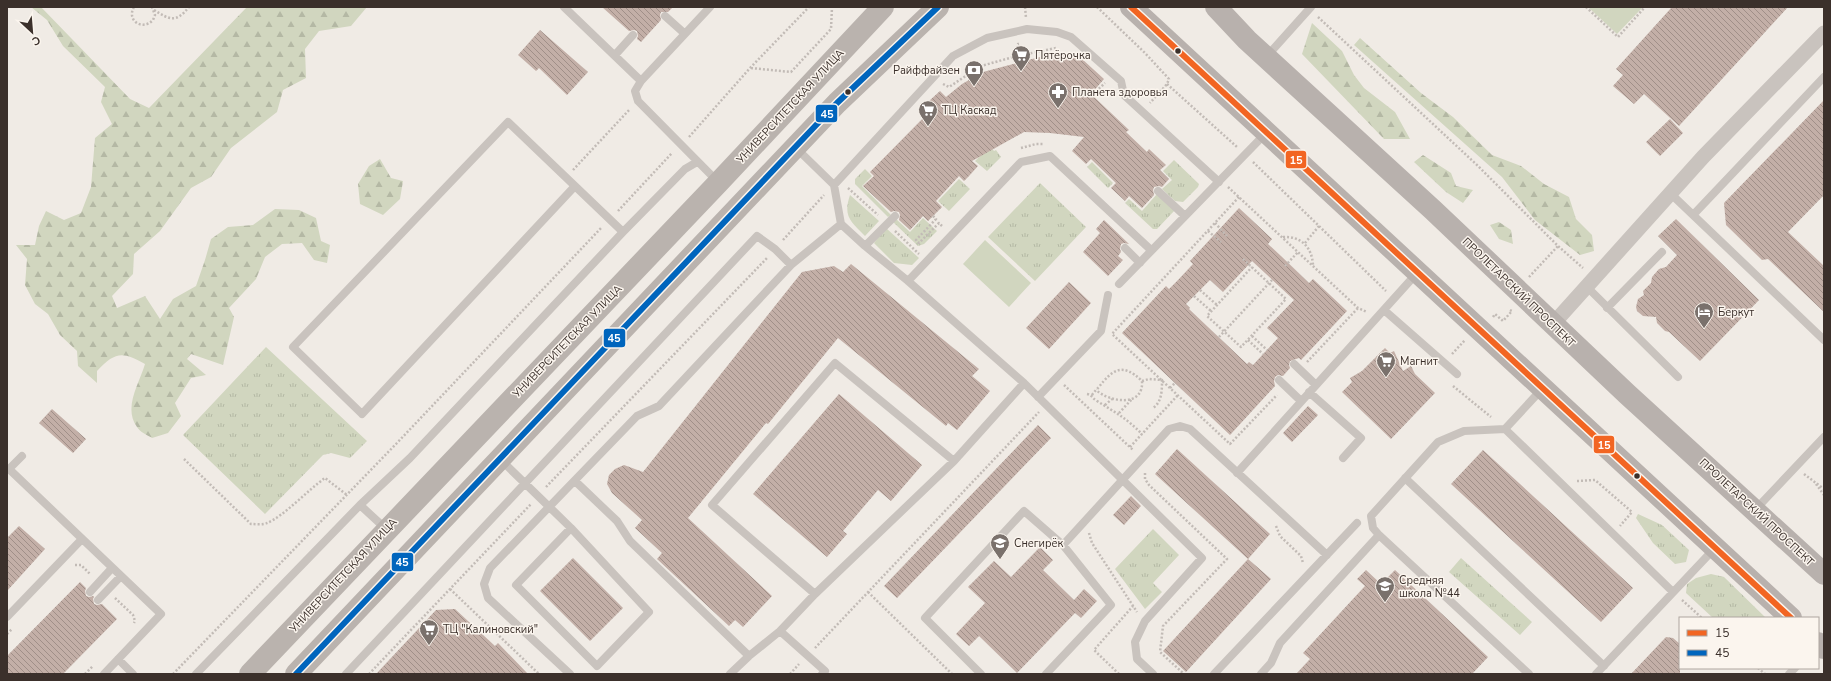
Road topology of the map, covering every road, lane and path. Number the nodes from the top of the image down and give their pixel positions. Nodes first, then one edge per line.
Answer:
1 (134, 7) edge
2 (189, 7) edge
3 (564, 7) edge
4 (710, 7) edge
5 (809, 7) edge
6 (832, 7) edge
7 (883, 7) edge
8 (938, 7) edge
9 (1025, 7) edge
10 (1097, 7) edge
11 (1131, 7) edge
12 (1216, 7) edge
13 (1586, 7) edge
14 (1646, 7) edge
15 (153, 8) edge
16 (1310, 8) edge
17 (1025, 12) dead end
18 (665, 16) dead end
19 (1824, 33) edge
20 (684, 34) junction
21 (633, 35) dead end
22 (1024, 44) dead end
23 (1055, 52) dead end
24 (615, 55) junction
25 (1017, 56) junction
26 (1266, 57) junction
27 (750, 68) junction
28 (1824, 77) edge
29 (1108, 79) dead end
30 (641, 80) junction
31 (938, 89) dead end
32 (1090, 97) dead end
33 (638, 101) junction
34 (1267, 132) junction
35 (680, 145) junction
36 (795, 147) junction
37 (1246, 155) junction
38 (697, 162) junction
39 (566, 177) junction
40 (1220, 181) junction
41 (719, 182) junction
42 (834, 184) junction
43 (575, 186) junction
44 (1158, 191) dead end
45 (1670, 193) junction
46 (1239, 197) junction
47 (1694, 214) junction
48 (895, 216) dead end
49 (933, 216) dead end
50 (1185, 216) junction
51 (610, 219) junction
52 (1214, 223) junction
53 (841, 224) junction
54 (1319, 226) junction
55 (943, 227) dead end
56 (1208, 231) junction
57 (623, 232) junction
58 (1227, 236) dead end
59 (1282, 237) junction
60 (1221, 242) dead end
61 (1305, 243) junction
62 (865, 246) junction
63 (1125, 248) dead end
64 (775, 249) junction
65 (1151, 250) junction
66 (1298, 252) junction
67 (1662, 252) dead end
68 (1243, 259) dead end
69 (1140, 263) junction
70 (791, 265) junction
71 (1313, 265) junction
72 (1285, 266) dead end
73 (1252, 267) junction
74 (1418, 272) junction
75 (1272, 280) dead end
76 (908, 281) junction
77 (1269, 283) junction
78 (1591, 283) junction
79 (1119, 284) dead end
80 (1200, 290) dead end
81 (1108, 295) dead end
82 (1194, 296) dead end
83 (1394, 298) junction
84 (1217, 305) junction
85 (1358, 308) junction
86 (1607, 308) junction
87 (1384, 310) junction
88 (1211, 311) junction
89 (1512, 311) dead end
90 (1496, 314) dead end
91 (1378, 316) junction
92 (1553, 324) junction
93 (1224, 332) junction
94 (1252, 336) junction
95 (1218, 337) dead end
96 (1248, 340) junction
97 (1824, 340) edge
98 (1267, 350) dead end
99 (1263, 354) dead end
100 (1297, 367) joint
101 (1457, 374) dead end
102 (1678, 377) dead end
103 (1056, 378) junction
104 (1162, 380) junction
105 (1142, 381) junction
106 (1448, 381) dead end
107 (1024, 383) junction
108 (1175, 383) dead end
109 (1282, 383) joint
110 (1316, 385) junction
111 (1170, 388) junction
112 (1543, 388) junction
113 (1096, 390) junction
114 (1309, 392) junction
115 (1087, 394) dead end
116 (1092, 395) junction
117 (1178, 395) junction
118 (1038, 397) junction
119 (1133, 398) junction
120 (1112, 400) junction
121 (1301, 401) junction
122 (1046, 404) junction
123 (1105, 405) junction
124 (1153, 408) dead end
125 (1119, 413) junction
126 (1505, 429) junction
127 (1142, 434) junction
128 (1824, 436) edge
129 (1130, 447) junction
130 (22, 456) dead end
131 (1142, 458) junction
132 (1343, 458) dead end
133 (184, 459) dead end
134 (500, 459) junction
135 (954, 461) junction
136 (1794, 467) junction
137 (1237, 473) junction
138 (1405, 478) junction
139 (1122, 479) junction
140 (1814, 480) junction
141 (575, 481) junction
142 (1561, 483) junction
143 (525, 484) junction
144 (1149, 485) dead end
145 (1824, 489) edge
146 (347, 495) junction
147 (1824, 495) edge
148 (538, 496) junction
149 (360, 505) junction
150 (550, 507) junction
151 (1755, 510) junction
152 (1275, 523) dead end
153 (1357, 523) dead end
154 (571, 528) junction
155 (386, 530) junction
156 (1613, 534) junction
157 (1379, 535) junction
158 (82, 539) junction
159 (1063, 545) junction
160 (1714, 549) junction
161 (1327, 555) junction
162 (1302, 565) dead end
163 (72, 566) dead end
164 (112, 568) junction
165 (1824, 574) edge
166 (121, 576) junction
167 (99, 582) junction
168 (450, 589) junction
169 (107, 590) junction
170 (90, 592) dead end
171 (868, 592) junction
172 (1673, 592) junction
173 (815, 594) junction
174 (98, 600) dead end
175 (1133, 606) dead end
176 (7, 617) edge
177 (1701, 617) edge
178 (1790, 617) edge
179 (133, 625) dead end
180 (12, 629) dead end
181 (780, 631) junction
182 (7, 634) edge
183 (749, 656) junction
184 (807, 656) junction
185 (118, 659) junction
186 (96, 664) dead end
187 (1604, 666) junction
188 (85, 674) edge
189 (104, 674) edge
190 (133, 674) edge
191 (173, 674) edge
192 (196, 674) edge
193 (250, 674) edge
194 (296, 674) edge
195 (346, 674) edge
196 (369, 674) edge
197 (539, 674) edge
198 (570, 674) edge
199 (730, 674) edge
200 (790, 674) edge
201 (822, 674) edge
202 (952, 674) edge
203 (981, 674) edge
204 (1046, 674) edge
205 (1119, 674) edge
206 (1154, 674) edge
207 (1214, 674) edge
208 (1261, 674) edge
209 (1529, 674) edge
210 (1596, 674) edge

1 - 15 path
2 - 15 path
3 - 24 lane
4 - 20 lane
5 - 27 path
6 - 27 path
7 - 41 main road, УНИВЕРСИТЕТСКАЯ УЛИЦА
8 - 36 main road
9 - 17 path
10 - 37 path
11 - 34 main road
12 - 26 main road, ПРОЛЕТАРСКИЙ ПРОСПЕКТ
13 - 14 path
16 - 26 lane
16 - 78 path
18 - 20 lane
19 - 45 street
20 - 30 lane
21 - 24 lane
22 - 25 path
23 - 25 path
24 - 30 lane
25 - 31 path
26 - 92 main road, ПРОЛЕТАРСКИЙ ПРОСПЕКТ
27 - 35 path
28 - 47 lane
29 - 32 path
30 - 33 lane
33 - 35 lane
33 - 39 path
34 - 37 lane
34 - 74 main road
35 - 38 lane
35 - 51 path
36 - 42 lane
36 - 134 main road
37 - 40 lane
37 - 54 path
38 - 41 lane
38 - 57 lane
39 - 43 lane
39 - 43 lane
40 - 42 lane
40 - 46 path
40 - 50 lane
41 - 155 main road, УНИВЕРСИТЕТСКАЯ УЛИЦА
42 - 53 lane
42 - 64 path
43 - 51 lane
44 - 50 lane
45 - 47 lane
45 - 78 street
46 - 52 path
46 - 59 path
47 - 97 lane
48 - 62 lane
49 - 55 path
50 - 65 lane
51 - 57 lane
51 - 146 path
52 - 56 path
52 - 58 path
53 - 62 lane
53 - 70 lane
54 - 61 path
54 - 83 path
56 - 60 path
56 - 104 path
57 - 149 lane
59 - 61 path
59 - 66 path
61 - 71 path
62 - 76 lane
63 - 69 lane
64 - 70 lane
64 - 143 lane
64 - 148 path
65 - 69 lane
65 - 76 lane
66 - 71 path
66 - 72 path
67 - 86 lane
68 - 73 path
69 - 79 lane
70 - 141 lane
71 - 85 path
73 - 77 path
73 - 84 path
74 - 83 lane
74 - 112 main road
75 - 77 path
76 - 107 lane
77 - 93 path
77 - 94 path
78 - 86 lane
78 - 92 street
80 - 84 path
81 - 103 lane
82 - 88 path
83 - 87 lane
84 - 88 path
85 - 91 path
85 - 100 path
86 - 102 lane
87 - 91 lane
87 - 101 lane
88 - 93 path
89 - 90 path
91 - 110 lane
92 - 151 main road, ПРОЛЕТАРСКИЙ ПРОСПЕКТ
93 - 95 path
93 - 96 path
94 - 96 path
94 - 98 path
96 - 99 path
100 - 110 lane
103 - 118 lane
103 - 129 path
104 - 105 path
104 - 111 path
104 - 124 path
105 - 113 path
105 - 119 path
106 - 126 path
107 - 118 lane
107 - 135 lane
108 - 111 path
109 - 117 path
109 - 121 lane
110 - 114 lane
111 - 117 path
112 - 126 lane
112 - 160 main road
113 - 116 path
113 - 120 path
114 - 121 lane
114 - 132 lane
115 - 116 path
116 - 123 path
117 - 127 path
118 - 122 lane
119 - 120 path
119 - 125 path
120 - 123 path
121 - 137 lane
122 - 139 lane
122 - 171 path
123 - 125 path
125 - 127 path
126 - 138 lane
126 - 142 lane
127 - 129 path
128 - 136 lane
129 - 131 path
130 - 158 lane
131 - 137 lane
131 - 139 lane
131 - 144 path
133 - 146 path
134 - 143 lane
134 - 194 main road
135 - 173 lane
135 - 173 lane
136 - 140 path
136 - 151 lane
137 - 161 lane
138 - 157 lane
138 - 187 lane
139 - 159 lane
139 - 206 lane
140 - 145 path
140 - 147 path
141 - 150 lane
141 - 183 lane
142 - 156 lane
142 - 156 path
143 - 148 lane
143 - 195 lane
146 - 149 path
146 - 191 path
148 - 150 lane
148 - 168 path
149 - 155 lane
149 - 192 lane
150 - 154 lane
150 - 198 lane
151 - 165 main road, ПРОЛЕТАРСКИЙ ПРОСПЕКТ
152 - 162 path
153 - 161 lane
154 - 154 lane
155 - 193 main road, УНИВЕРСИТЕТСКАЯ УЛИЦА
156 - 172 lane
157 - 208 lane
157 - 209 lane
158 - 164 lane
158 - 176 lane
159 - 203 lane
159 - 204 lane
160 - 172 lane
160 - 178 main road
161 - 207 lane
163 - 167 path
164 - 166 lane
164 - 167 lane
166 - 169 lane
166 - 185 lane
167 - 170 lane
168 - 196 path
168 - 197 path
169 - 174 lane
169 - 179 path
171 - 184 path
171 - 202 path
172 - 177 path
172 - 187 lane
173 - 181 lane
175 - 205 path
180 - 182 path
181 - 183 lane
181 - 184 lane
183 - 199 lane
184 - 200 path
184 - 201 lane
185 - 189 lane
185 - 190 lane
186 - 188 path
187 - 210 lane

